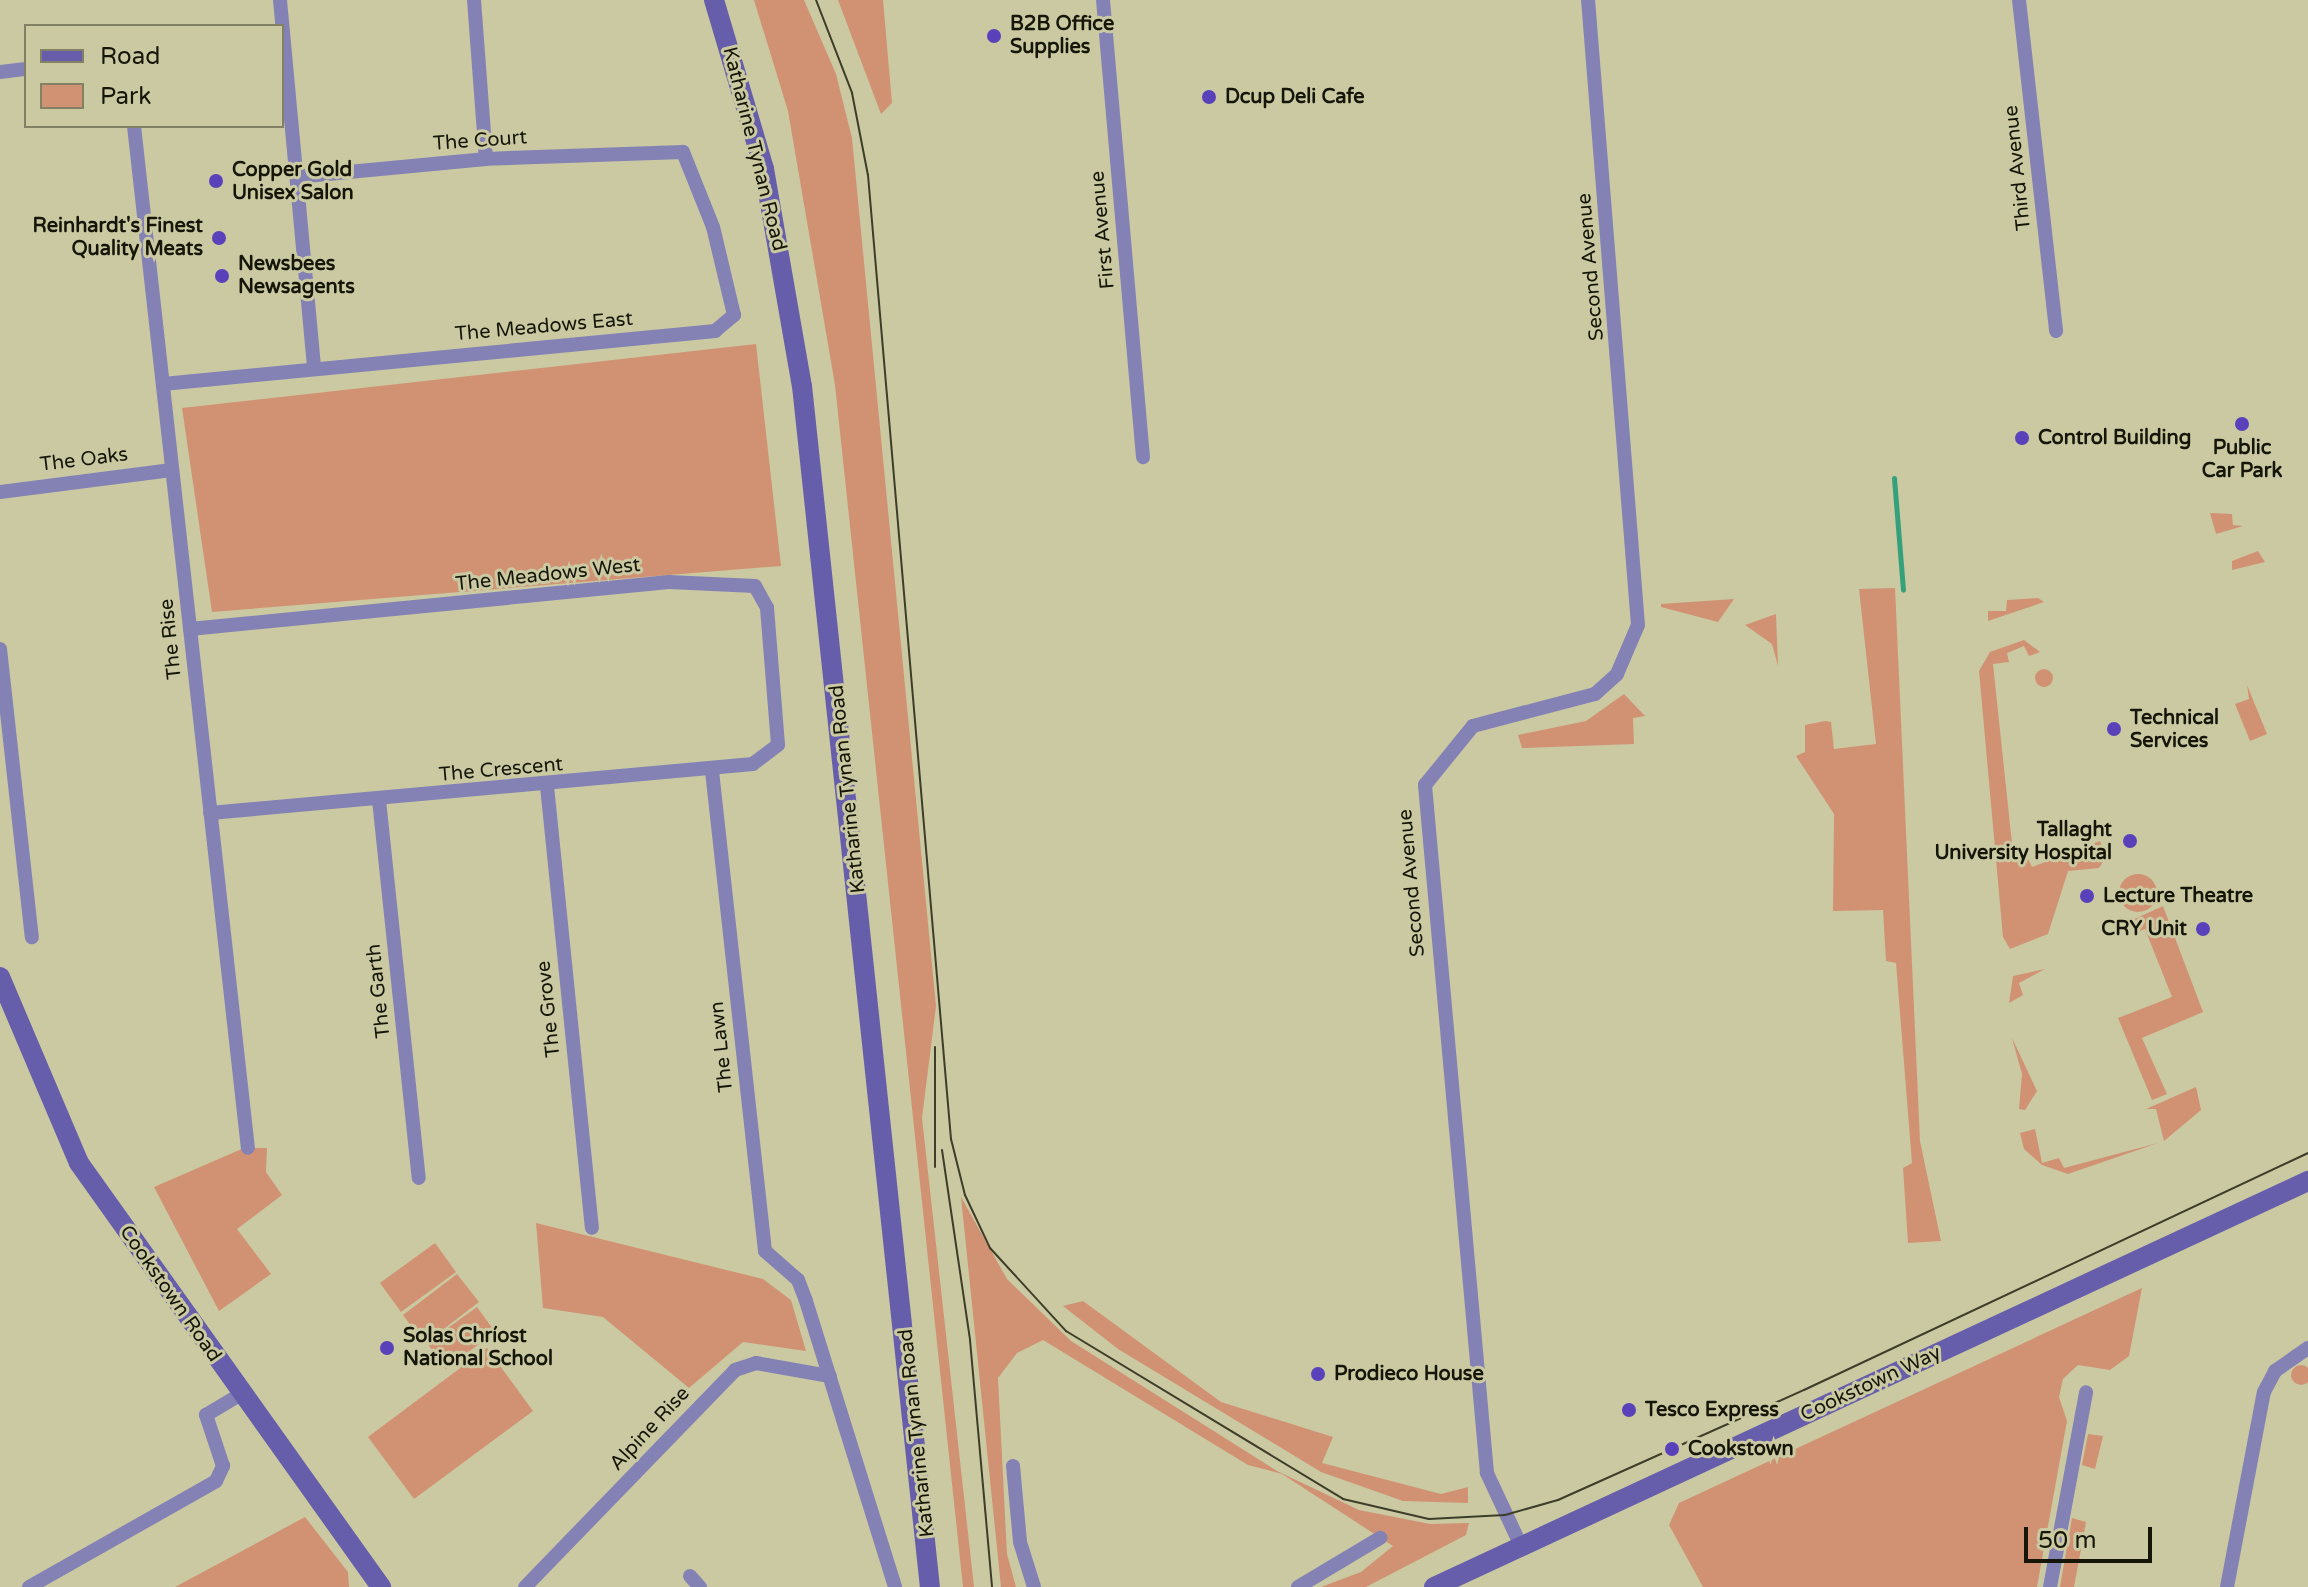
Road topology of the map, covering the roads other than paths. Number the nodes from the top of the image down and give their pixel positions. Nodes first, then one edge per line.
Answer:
1 (280, 0) edge
2 (474, 0) edge
3 (714, 0) edge
4 (1103, 0) edge
5 (1588, 0) edge
6 (2019, 0) edge
7 (282, 24) edge
8 (284, 56) edge
9 (24, 69) edge
10 (0, 72) edge
11 (134, 128) edge
12 (668, 147) joint
13 (486, 159) junction
14 (296, 177) junction
15 (2056, 331) dead end
16 (314, 367) junction
17 (163, 384) junction
18 (1143, 457) dead end
19 (172, 470) junction
20 (0, 492) edge
21 (190, 629) junction
22 (0, 649) edge
23 (779, 736) joint
24 (712, 771) junction
25 (547, 786) junction
26 (379, 800) junction
27 (210, 813) junction
28 (32, 937) dead end
29 (0, 977) edge
30 (248, 1148) dead end
31 (419, 1178) dead end
32 (2308, 1181) edge
33 (592, 1228) dead end
34 (2308, 1348) edge
35 (830, 1376) junction
36 (2086, 1392) dead end
37 (239, 1395) junction
38 (1013, 1466) dead end
39 (1380, 1538) dead end
40 (1521, 1546) junction
41 (29, 1587) edge
42 (381, 1587) edge
43 (525, 1587) edge
44 (895, 1587) edge
45 (930, 1587) edge
46 (1034, 1587) edge
47 (1298, 1587) edge
48 (1434, 1587) edge
49 (2050, 1587) edge
50 (2227, 1587) edge

1 - 7 street
2 - 13 street
3 - 45 street, Katharine Tynan Road
4 - 18 street, First Avenue
5 - 40 street, Second Avenue
6 - 15 street, Third Avenue
8 - 14 street
9 - 10 street
11 - 17 street, The Rise
12 - 13 street, The Court
12 - 16 street, The Meadows East
13 - 14 street, The Court
14 - 16 street
16 - 17 street, The Meadows East
17 - 19 street, The Rise
19 - 20 street, The Oaks
19 - 21 street, The Rise
21 - 23 street, The Meadows West
21 - 27 street, The Rise
22 - 28 street
23 - 24 street, The Crescent
24 - 25 street, The Crescent
24 - 35 street, The Lawn
25 - 26 street, The Crescent
25 - 33 street, The Grove
26 - 27 street, The Crescent
26 - 31 street, The Garth
27 - 30 street, The Rise
29 - 37 street, Cookstown Road
32 - 40 street, Cookstown Way
34 - 50 street
35 - 43 street, Alpine Rise
35 - 44 street
36 - 49 street
37 - 41 street
37 - 42 street, Cookstown Road
38 - 46 street
39 - 47 street
40 - 48 street, Cookstown Way

